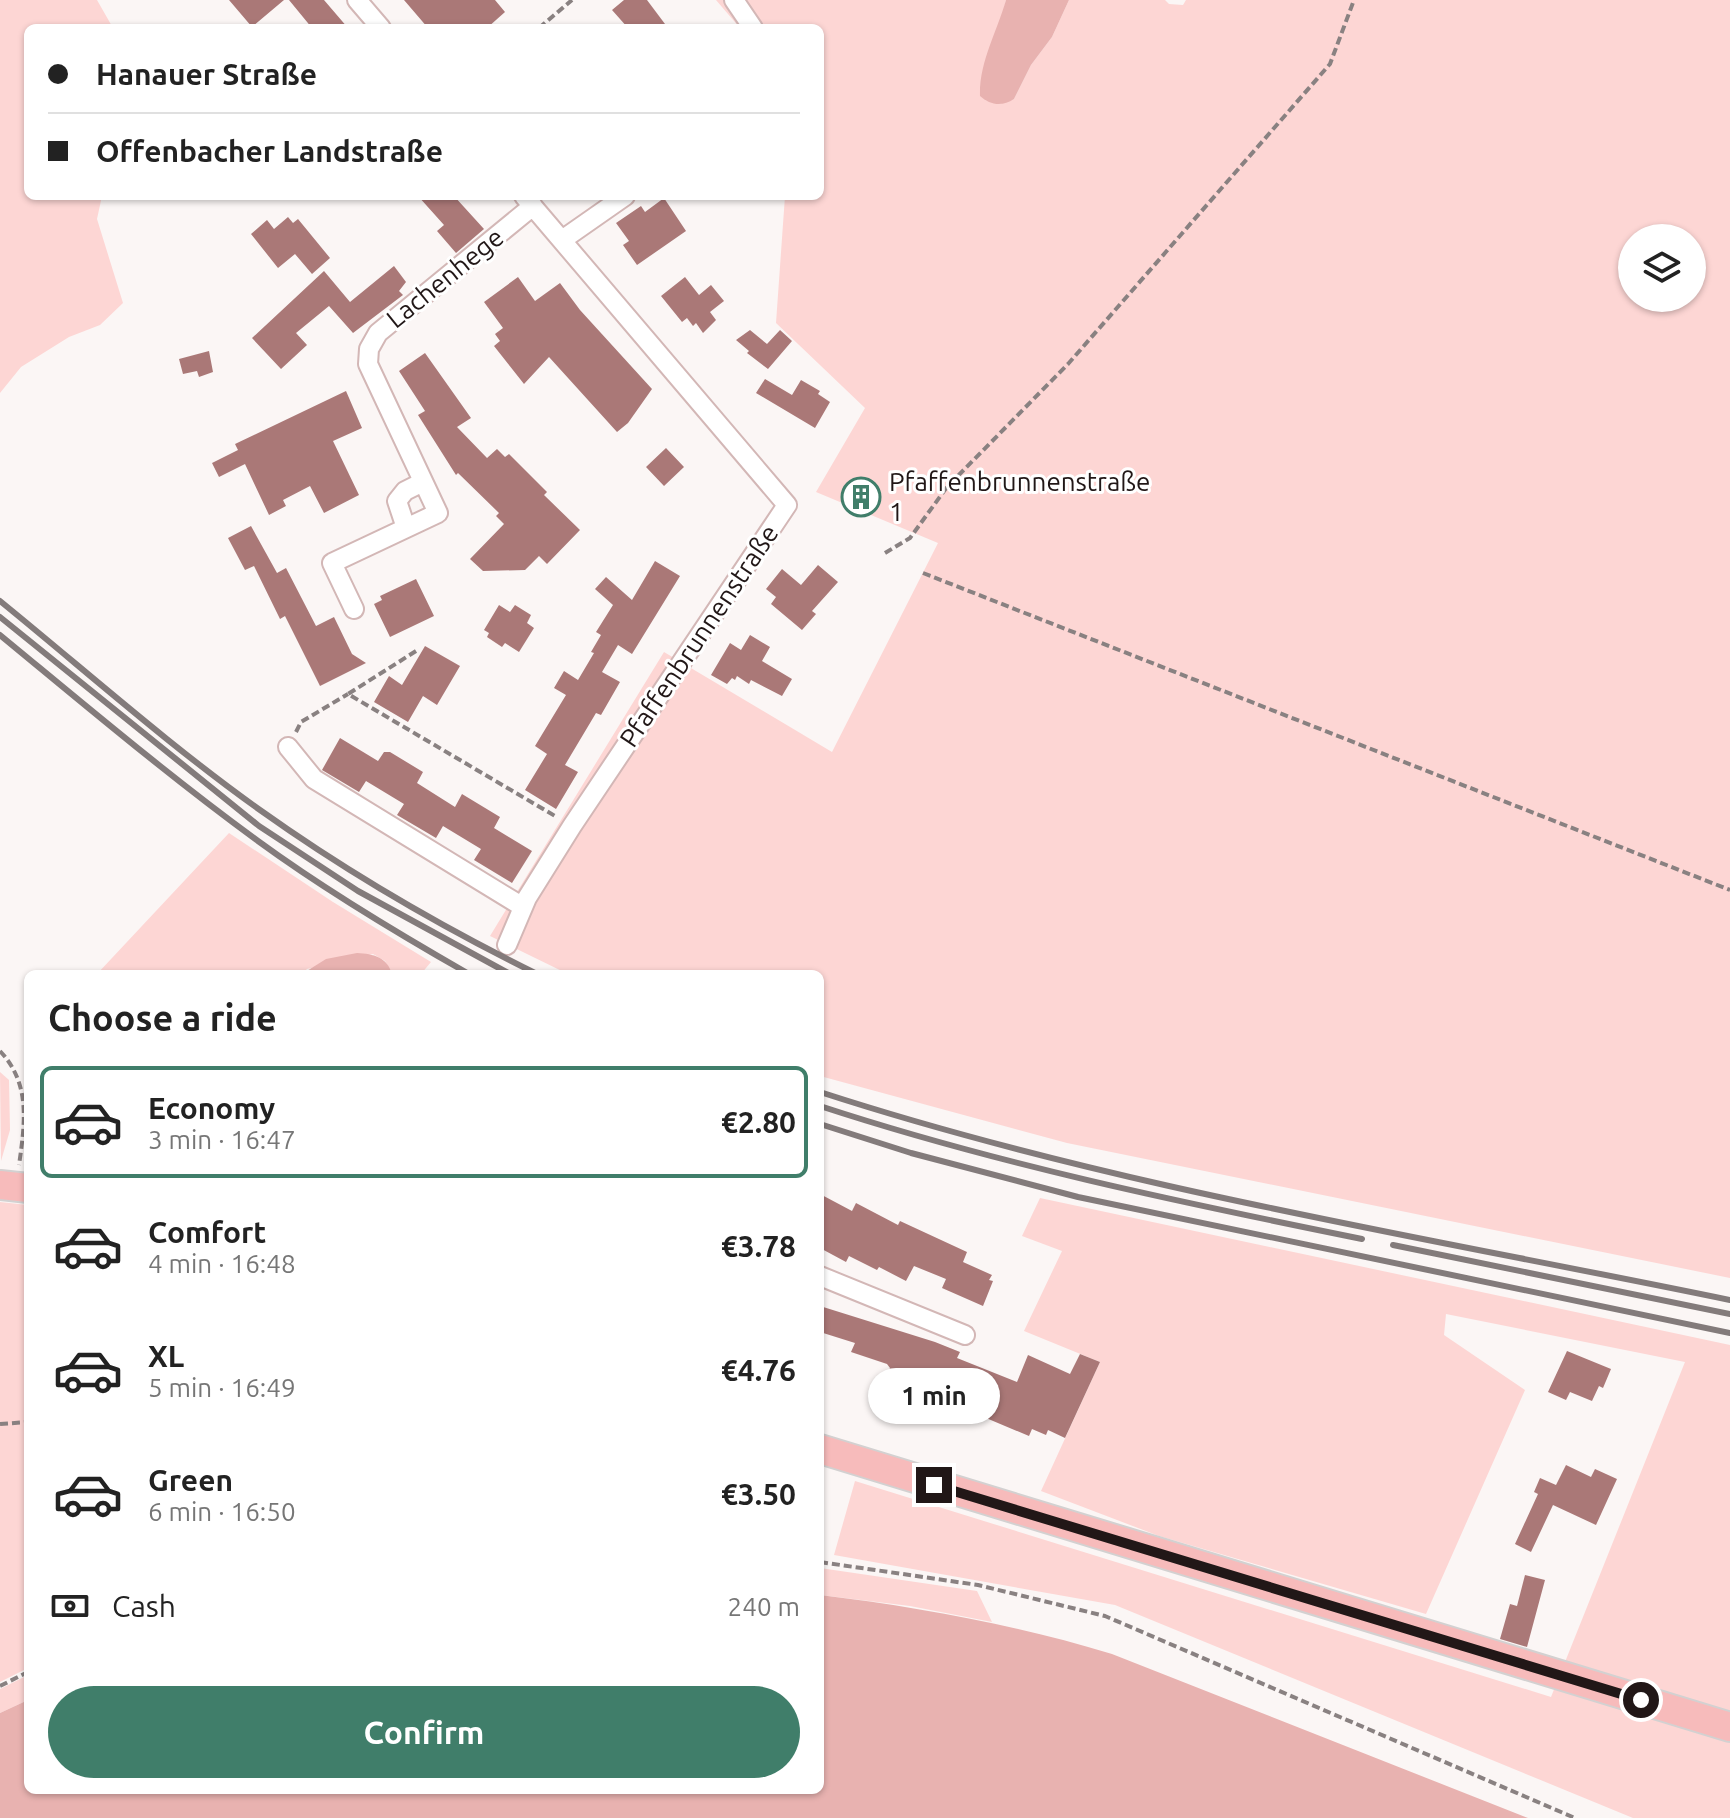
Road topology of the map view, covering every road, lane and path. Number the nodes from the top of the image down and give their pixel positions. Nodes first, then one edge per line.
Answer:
1 (357, 0) edge
2 (572, 0) edge
3 (734, 0) edge
4 (1354, 0) edge
5 (378, 24) edge
6 (544, 24) edge
7 (750, 24) edge
8 (619, 200) edge
9 (529, 201) edge
10 (562, 240) junction
11 (423, 482) junction
12 (406, 528) junction
13 (885, 553) dead end
14 (923, 573) dead end
15 (354, 609) dead end
16 (416, 651) dead end
17 (348, 694) junction
18 (288, 747) joint
19 (572, 826) junction
20 (1730, 890) edge
21 (523, 907) junction
22 (507, 945) dead end
23 (0, 1051) edge
24 (24, 1103) edge
25 (24, 1131) edge
26 (15, 1187) edge
27 (824, 1278) edge
28 (965, 1335) dead end
29 (24, 1422) edge
30 (0, 1424) edge
31 (824, 1450) edge
32 (824, 1563) edge
33 (24, 1674) edge
34 (0, 1686) edge
35 (1730, 1727) edge
36 (1575, 1818) edge

1 - 5 street
2 - 6 path
3 - 7 street
4 - 13 path
8 - 10 street
9 - 10 street, Pfaffenbrunnenstraße
9 - 11 street, Lachenhege
10 - 19 street, Pfaffenbrunnenstraße
11 - 12 street
11 - 12 street
12 - 15 street
14 - 20 path
16 - 17 path
17 - 18 path
17 - 19 path
18 - 21 street
19 - 21 street, Pfaffenbrunnenstraße
21 - 22 street, Pfaffenbrunnenstraße
23 - 24 path
25 - 26 path
27 - 28 street
29 - 30 path
31 - 35 main road
32 - 36 path
33 - 34 path

